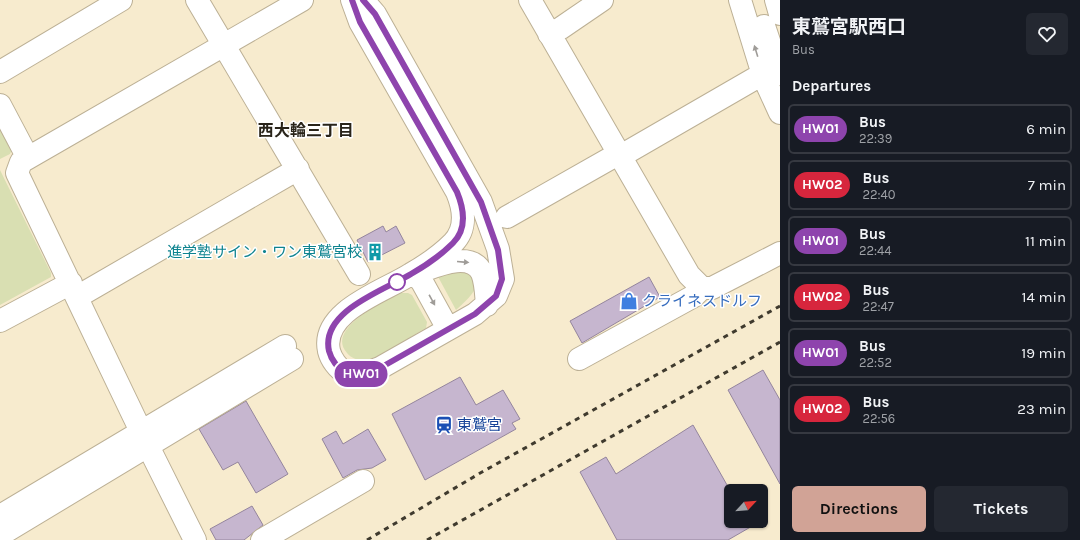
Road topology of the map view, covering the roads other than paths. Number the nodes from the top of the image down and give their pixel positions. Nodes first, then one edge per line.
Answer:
1 (121, 0) edge
2 (197, 0) edge
3 (302, 0) edge
4 (352, 0) edge
5 (363, 0) edge
6 (530, 0) edge
7 (602, 0) edge
8 (740, 0) edge
9 (755, 0) edge
10 (776, 0) edge
11 (780, 14) edge
12 (549, 34) junction
13 (225, 46) junction
14 (0, 72) edge
15 (772, 76) edge
16 (0, 105) edge
17 (780, 113) edge
18 (618, 155) junction
19 (28, 158) junction
20 (298, 169) junction
21 (507, 217) dead end
22 (780, 253) edge
23 (359, 274) dead end
24 (412, 274) junction
25 (702, 288) junction
26 (74, 290) junction
27 (487, 304) junction
28 (0, 321) edge
29 (448, 329) junction
30 (289, 352) dead end
31 (579, 359) dead end
32 (145, 439) junction
33 (363, 482) dead end
34 (0, 516) edge
35 (0, 535) edge
36 (196, 540) edge
37 (262, 540) edge

1 - 14 street
2 - 13 street
3 - 13 street
4 - 24 street
5 - 27 street
6 - 12 street
7 - 12 street
15 -> 8 street
9 - 15 street
10 - 11 street
12 - 18 street
13 - 19 street
13 - 20 street
15 - 17 street
15 - 18 street
16 - 19 street
18 - 21 street
18 - 25 street
19 - 26 street
20 - 23 street
20 - 26 street
22 - 25 street
24 -> 27 street
24 -> 29 street
24 - 29 street
25 - 31 street
26 - 28 street
26 - 32 street
27 - 29 street
30 - 32 street
32 - 34 street
32 - 35 street
32 - 36 street
33 - 37 street

